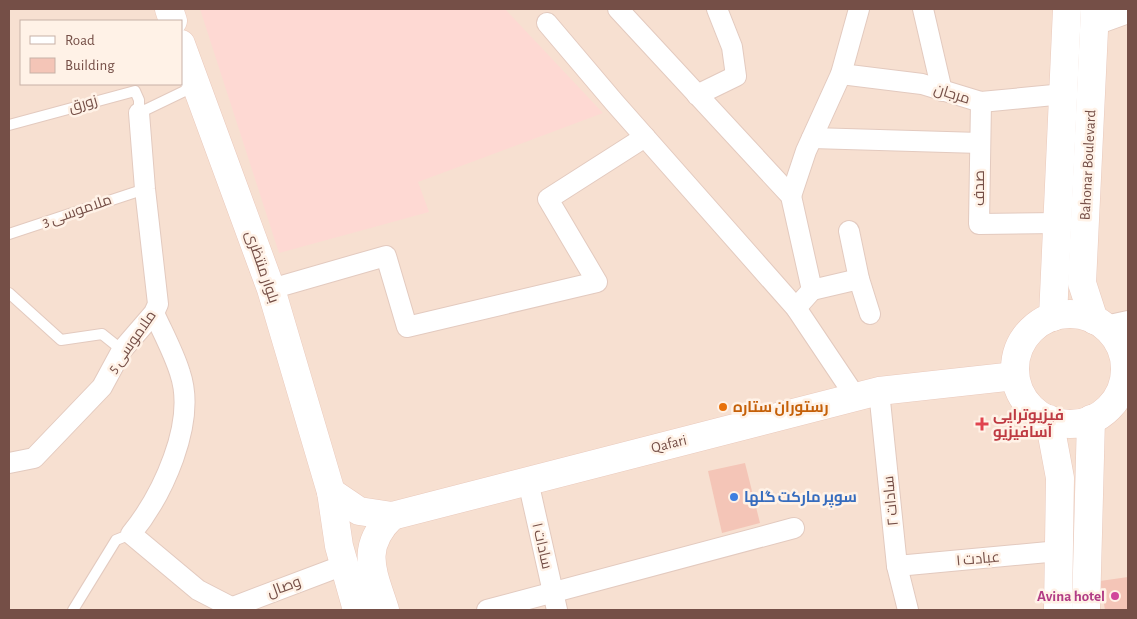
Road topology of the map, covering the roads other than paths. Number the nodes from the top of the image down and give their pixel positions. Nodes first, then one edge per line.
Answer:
1 (618, 9) edge
2 (717, 9) edge
3 (860, 9) edge
4 (923, 9) edge
5 (1067, 9) edge
6 (1128, 13) edge
7 (1095, 17) edge
8 (547, 23) dead end
9 (182, 47) edge
10 (841, 74) junction
11 (196, 86) junction
12 (942, 91) junction
13 (1064, 94) junction
14 (697, 95) junction
15 (981, 102) junction
16 (139, 113) junction
17 (9, 125) edge
18 (645, 137) junction
19 (812, 138) junction
20 (980, 143) junction
21 (145, 189) junction
22 (791, 196) junction
23 (1058, 223) junction
24 (849, 231) dead end
25 (9, 234) edge
26 (859, 279) junction
27 (271, 289) junction
28 (812, 290) junction
29 (9, 293) edge
30 (796, 308) junction
31 (154, 313) junction
32 (870, 314) dead end
33 (1053, 317) junction
34 (1109, 322) edge
35 (122, 350) junction
36 (1127, 362) edge
37 (1015, 376) junction
38 (867, 393) junction
39 (1049, 420) junction
40 (1091, 420) junction
41 (9, 463) edge
42 (528, 481) junction
43 (331, 492) junction
44 (392, 516) junction
45 (794, 528) dead end
46 (131, 534) junction
47 (1059, 551) junction
48 (344, 565) junction
49 (897, 566) junction
50 (555, 602) edge
51 (228, 609) edge
52 (73, 610) edge
53 (357, 610) edge
54 (385, 610) edge
55 (487, 610) edge
56 (908, 610) edge
57 (1053, 610) edge
58 (1086, 610) edge

1 - 14 street
2 - 14 street
3 - 10 street
4 - 12 street
5 - 13 main road, Bahonar Boulevard
6 - 7 street
7 - 34 main road, Bahonar Boulevard
8 - 18 street
9 - 11 main road, بلوار منتظری
10 - 12 street, مرجان
10 - 19 street
11 - 16 lane
11 - 27 main road, بلوار منتظری
12 - 15 street, مرجان
13 - 15 street, مرجان
13 - 23 main road, Bahonar Boulevard
14 - 22 street
15 - 20 street, صدف
16 - 17 lane, زورق
16 - 21 street, ملاموسی 5
18 - 27 street
18 - 30 street
19 - 20 street
19 - 22 street
20 - 23 street, صدف
21 - 25 lane, ملاموسی 3
21 - 31 street, ملاموسی 5
22 - 28 street
23 - 33 main road, Bahonar Boulevard
24 - 26 street
26 - 28 street
26 - 32 street
27 - 43 main road, بلوار منتظری
28 - 30 street
29 - 35 lane
30 - 38 street
31 - 35 street, ملاموسی 5
31 - 46 street
33 - 34 main road
33 - 37 main road
34 - 36 main road
35 - 41 street, ملاموسی 5
36 - 40 main road
37 - 38 main road, Qafari
37 - 39 main road
38 - 42 main road, Qafari
38 - 49 street, سادات ۲
39 - 40 main road
39 - 47 main road
40 - 58 main road
42 - 44 main road, Qafari
42 - 50 street, سادات ۱
43 - 44 main road, Qafari
43 - 48 main road, بلوار منتظری
44 - 54 main road
45 - 50 street
46 - 51 street
46 - 52 lane
47 - 49 street, عبادت ۱
47 - 57 main road
48 - 51 street, وصال
48 - 53 main road, بلوار منتظری
49 - 56 street, سادات ۲
50 - 55 street

